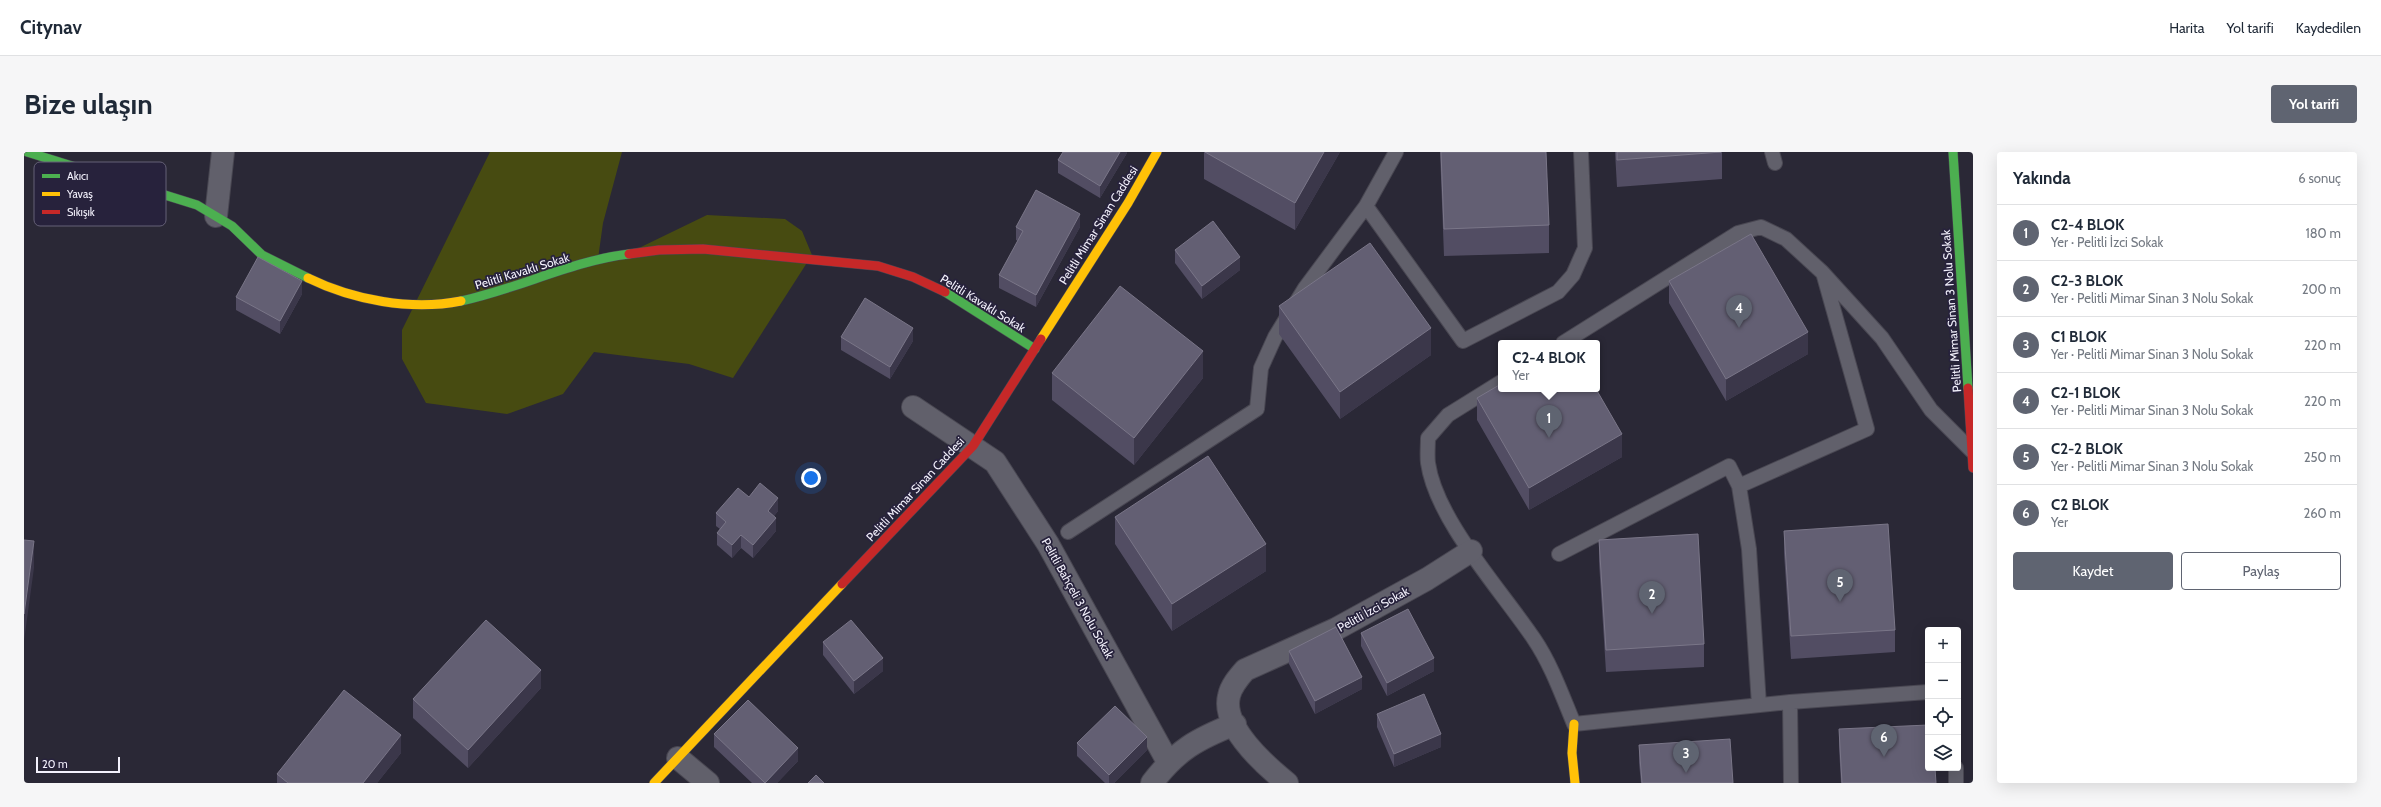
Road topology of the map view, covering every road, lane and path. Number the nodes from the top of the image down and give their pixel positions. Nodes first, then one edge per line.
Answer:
1 (27, 152) edge
2 (223, 152) edge
3 (1157, 152) edge
4 (1396, 152) edge
5 (1581, 152) edge
6 (1953, 152) edge
7 (60, 162) edge
8 (166, 195) edge
9 (1366, 206) junction
10 (216, 216) junction
11 (1822, 272) junction
12 (1568, 340) edge
13 (1035, 350) junction
14 (1498, 384) edge
15 (913, 407) dead end
16 (1972, 435) edge
17 (973, 446) junction
18 (1972, 451) junction
19 (1973, 468) edge
20 (1739, 486) junction
21 (1068, 532) dead end
22 (1471, 551) junction
23 (1559, 554) dead end
24 (1925, 692) edge
25 (1790, 702) junction
26 (1759, 705) junction
27 (1235, 724) junction
28 (1574, 724) junction
29 (678, 758) junction
30 (1168, 762) junction
31 (1956, 771) edge
32 (654, 783) edge
33 (708, 783) edge
34 (1152, 783) edge
35 (1287, 783) edge
36 (1575, 783) edge
37 (1791, 783) edge
38 (1956, 783) edge

1 - 7 street, Pelitli Kavaklı Sokak
2 - 10 street
3 - 13 street, Pelitli Mimar Sinan Caddesi
4 - 9 lane
5 - 9 lane
6 - 16 street, Pelitli Mimar Sinan 3 Nolu Sokak
8 - 10 street, Pelitli Kavaklı Sokak
9 - 21 lane
10 - 13 street, Pelitli Kavaklı Sokak
11 - 12 lane
11 - 18 lane
11 - 20 lane
13 - 17 street, Pelitli Mimar Sinan Caddesi
14 - 22 lane
15 - 17 street, Pelitli Bahçeli 3 Nolu Sokak
16 - 18 street, Pelitli Mimar Sinan 3 Nolu Sokak
17 - 29 street, Pelitli Mimar Sinan Caddesi
17 - 30 street, Pelitli Bahçeli 3 Nolu Sokak
18 - 19 street, Pelitli Mimar Sinan 3 Nolu Sokak
20 - 23 lane
20 - 26 lane
22 - 27 street, Pelitli İzci Sokak
22 - 28 lane
24 - 25 lane
25 - 26 lane
25 - 37 lane
26 - 28 lane
27 - 30 street
27 - 35 street, Pelitli İzci Sokak
28 - 36 street
29 - 32 street, Pelitli Mimar Sinan Caddesi
29 - 33 street
30 - 34 street
31 - 38 lane

